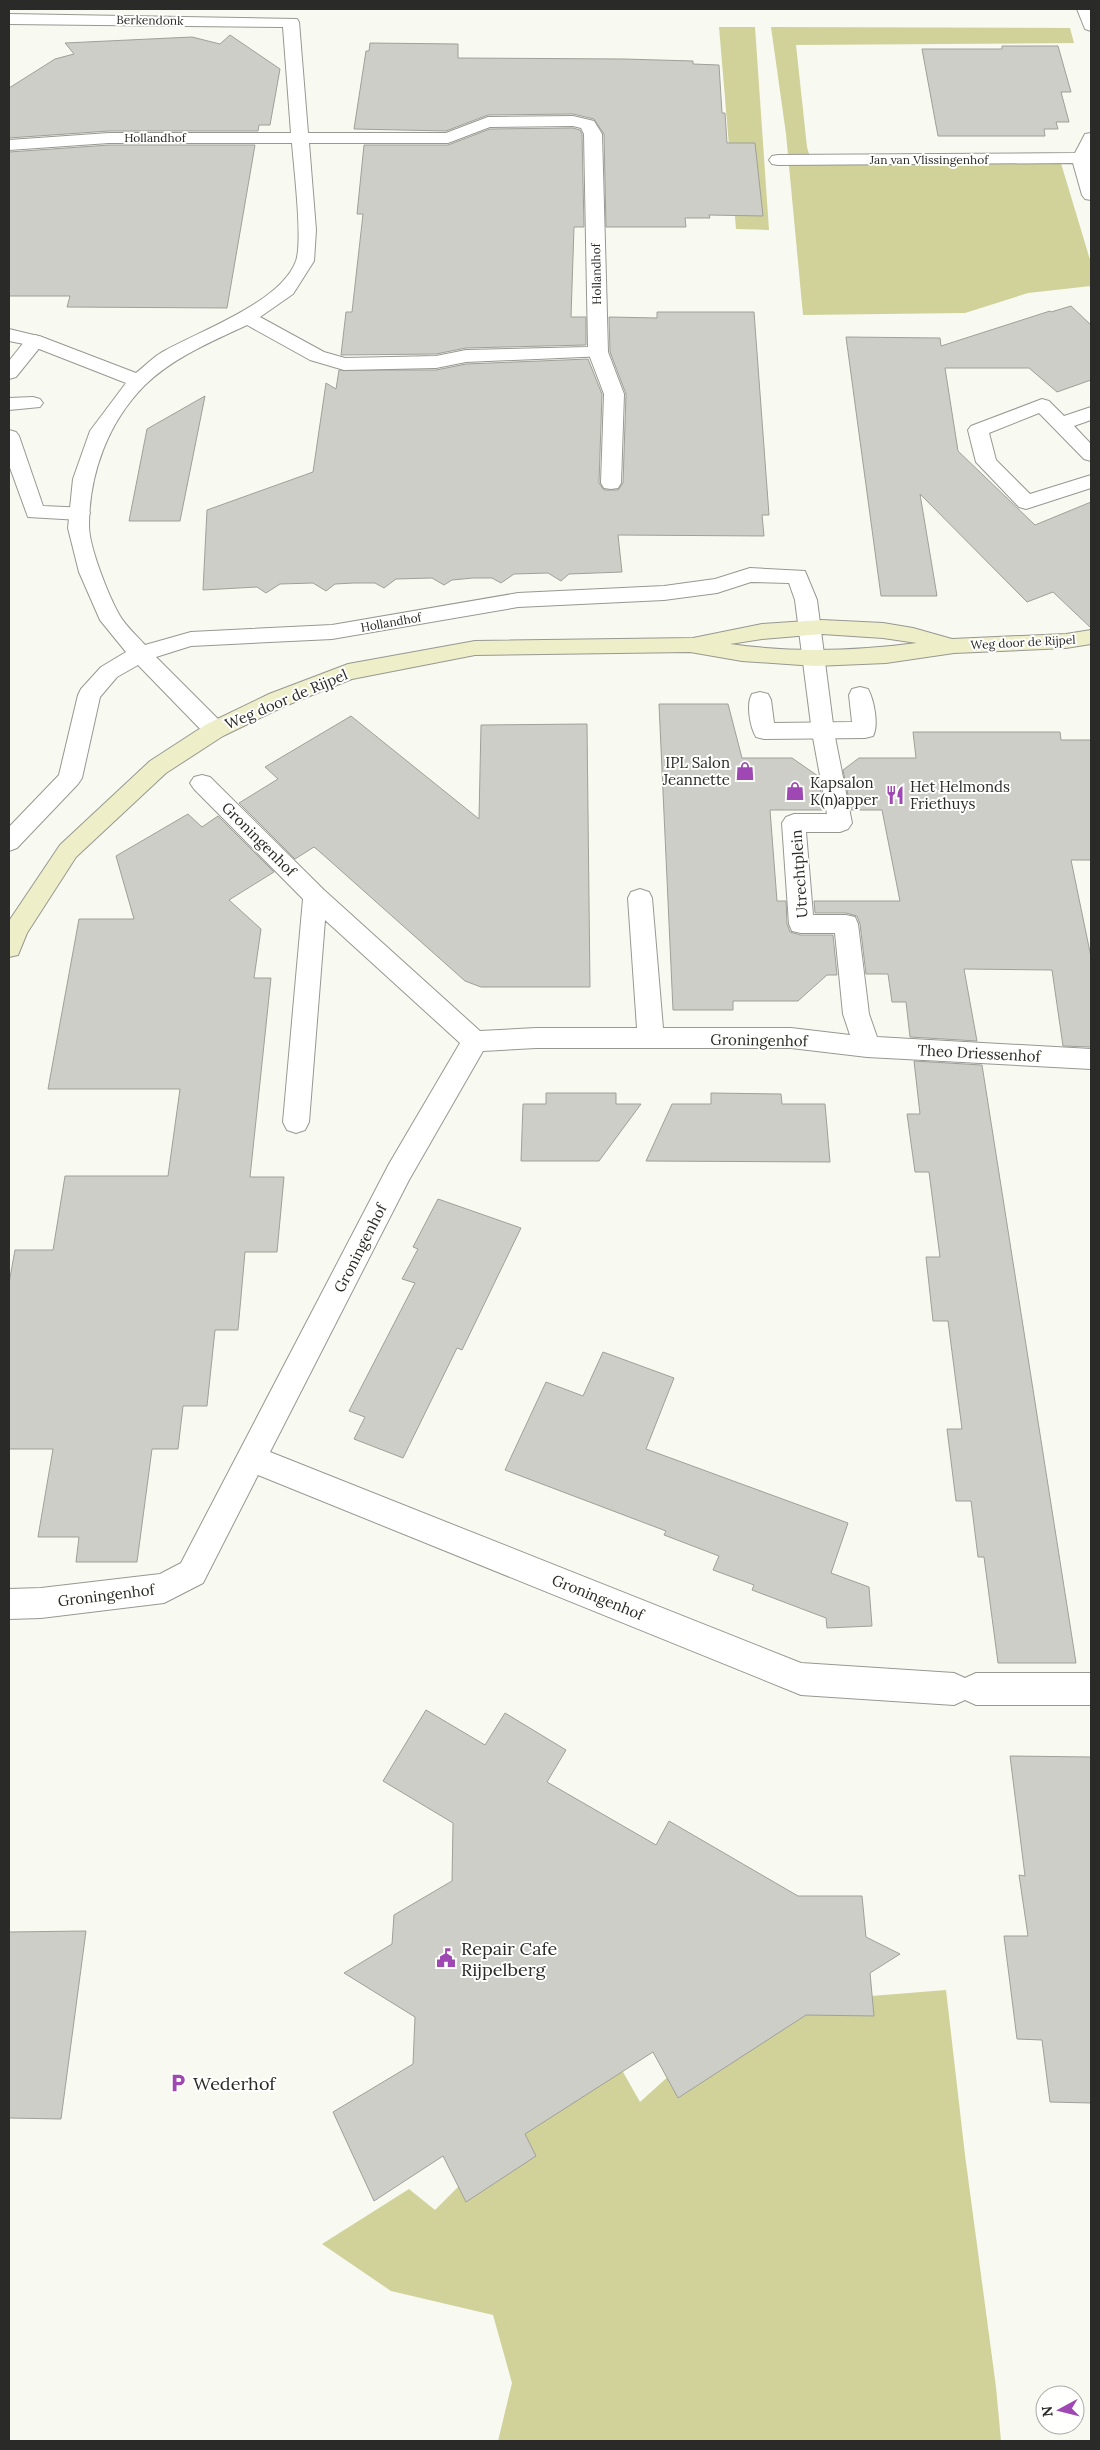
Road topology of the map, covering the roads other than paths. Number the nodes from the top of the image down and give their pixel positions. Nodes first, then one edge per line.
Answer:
1 (1085, 9) edge
2 (9, 19) edge
3 (1091, 26) edge
4 (301, 136) junction
5 (1091, 138) edge
6 (9, 145) edge
7 (778, 160) dead end
8 (1084, 167) edge
9 (1091, 195) edge
10 (247, 316) junction
11 (9, 335) edge
12 (35, 341) junction
13 (598, 352) junction
14 (9, 373) edge
15 (138, 381) junction
16 (33, 403) dead end
17 (9, 404) edge
18 (1091, 414) edge
19 (1060, 424) junction
20 (9, 436) edge
21 (1091, 455) edge
22 (1091, 480) edge
23 (611, 483) dead end
24 (80, 513) junction
25 (810, 627) junction
26 (1091, 637) edge
27 (690, 645) junction
28 (954, 646) junction
29 (140, 654) junction
30 (815, 658) junction
31 (860, 695) dead end
32 (760, 700) dead end
33 (215, 730) junction
34 (823, 732) junction
35 (202, 783) dead end
36 (9, 842) edge
37 (314, 896) junction
38 (640, 898) dead end
39 (9, 948) edge
40 (651, 1039) junction
41 (476, 1041) junction
42 (867, 1047) junction
43 (1091, 1059) edge
44 (296, 1122) dead end
45 (252, 1459) junction
46 (9, 1604) edge
47 (1091, 1689) edge

1 - 3 street
2 - 4 street, Berkendonk
4 - 6 street, Hollandhof
4 - 10 street
4 - 13 street, Hollandhof
5 - 8 street
7 - 8 street, Jan van Vlissingenhof
8 - 9 street
10 - 13 street
10 - 15 street
11 - 12 street
12 - 14 street
12 - 15 street
13 - 23 street
15 - 24 street
16 - 17 street
18 - 19 street
19 - 21 street
19 - 22 street
20 - 24 street
24 - 29 street
25 - 27 street, Weg door de Rijpel
25 - 28 street, Weg door de Rijpel
25 - 29 street, Hollandhof
25 - 30 street, Hollandhof
26 - 28 street, Weg door de Rijpel
27 - 30 street, Weg door de Rijpel
27 - 33 street, Weg door de Rijpel
28 - 30 street, Weg door de Rijpel
29 - 33 street
29 - 36 street, Hollandhof
30 - 34 street, Utrechtplein
31 - 34 street
32 - 34 street
33 - 39 street, Weg door de Rijpel
34 - 42 street, Utrechtplein
35 - 37 street, Groningenhof
37 - 41 street, Groningenhof
37 - 44 street
38 - 40 street
40 - 41 street, Groningenhof
40 - 42 street, Groningenhof
41 - 45 street, Groningenhof
42 - 43 street, Theo Driessenhof
45 - 46 street, Groningenhof
45 - 47 street, Groningenhof

